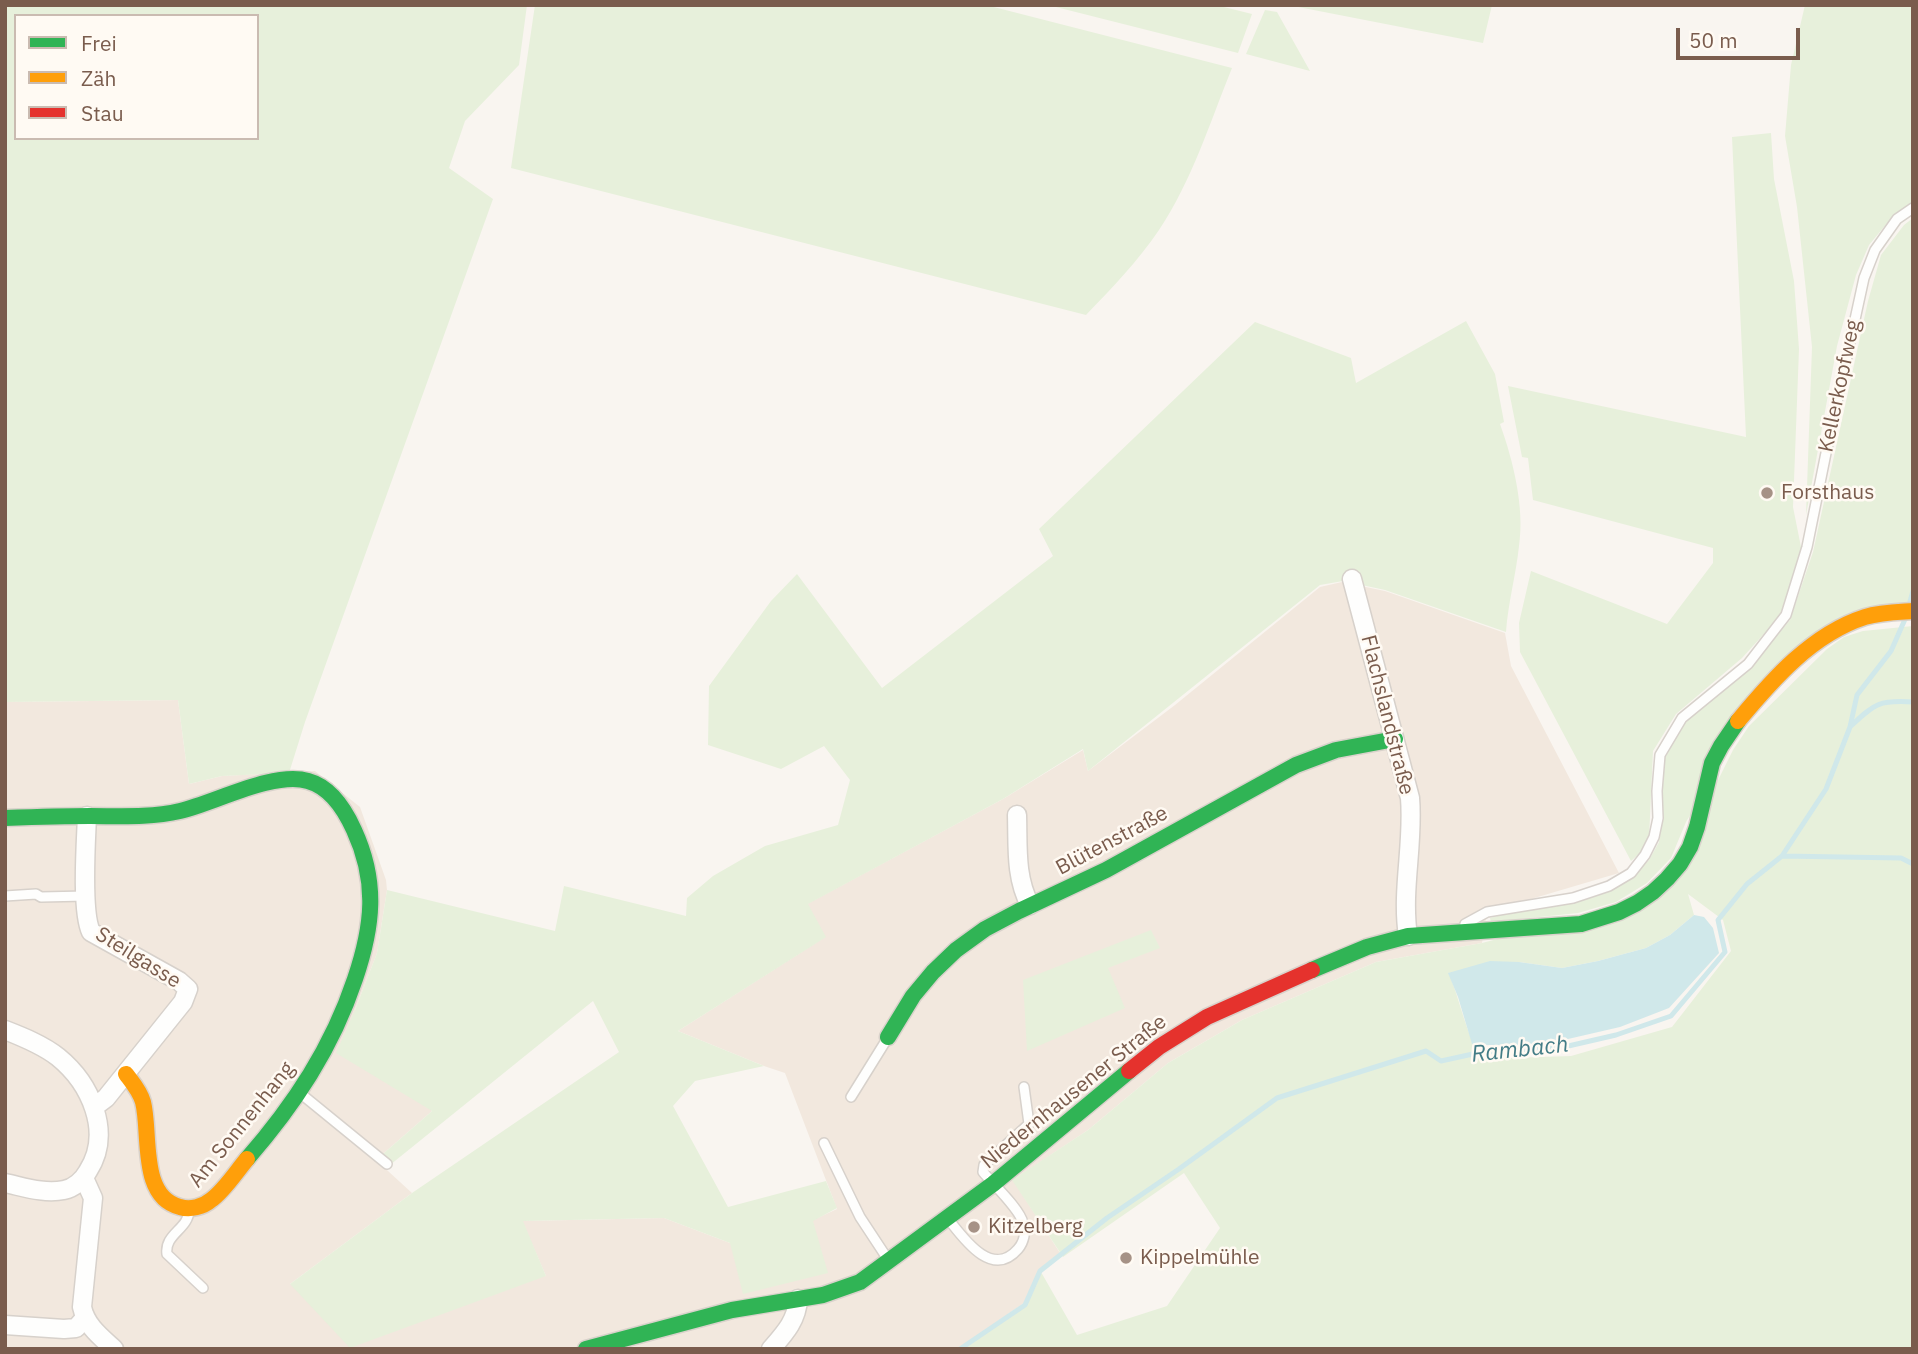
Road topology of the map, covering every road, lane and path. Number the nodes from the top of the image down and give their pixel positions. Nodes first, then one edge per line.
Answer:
1 (1913, 208) edge
2 (1352, 579) dead end
3 (1905, 611) edge
4 (1395, 739) junction
5 (1017, 815) dead end
6 (87, 816) junction
7 (5, 818) edge
8 (5, 896) edge
9 (86, 896) junction
10 (1019, 914) junction
11 (1451, 932) junction
12 (1408, 936) junction
13 (5, 1030) edge
14 (888, 1037) joint
15 (126, 1074) junction
16 (1024, 1087) dead end
17 (299, 1092) junction
18 (851, 1097) dead end
19 (93, 1107) junction
20 (824, 1143) dead end
21 (387, 1164) dead end
22 (84, 1178) junction
23 (5, 1183) edge
24 (993, 1184) junction
25 (189, 1208) junction
26 (947, 1218) junction
27 (889, 1262) junction
28 (203, 1288) dead end
29 (798, 1299) junction
30 (84, 1318) junction
31 (5, 1325) edge
32 (114, 1349) edge
33 (586, 1349) edge
34 (771, 1349) edge

1 - 11 lane, Kellerkopfweg
2 - 4 street, Flachslandstraße
3 - 11 main road, Niedernhausener Straße
4 - 10 main road, Blütenstraße
4 - 12 street, Flachslandstraße
5 - 10 street
6 - 7 main road
6 - 9 street, Steilgasse
6 - 17 main road, Am Sonnenhang
8 - 9 lane
9 - 15 street, Steilgasse
10 - 14 main road, Blütenstraße
11 - 12 main road, Niedernhausener Straße
12 - 24 main road, Niedernhausener Straße
13 - 19 street
14 - 18 lane
15 - 19 street, Steilgasse
15 - 25 main road, Am Sonnenhang
16 - 24 lane
17 - 21 lane
17 - 25 main road, Am Sonnenhang
19 - 22 street
20 - 27 lane
22 - 23 street
22 - 30 street
24 - 26 main road, Niedernhausener Straße
24 - 26 lane
25 - 28 lane
26 - 27 main road, Niedernhausener Straße
27 - 29 main road, Niedernhausener Straße
29 - 33 main road, Niedernhausener Straße
29 - 34 street
30 - 31 street
30 - 32 street

